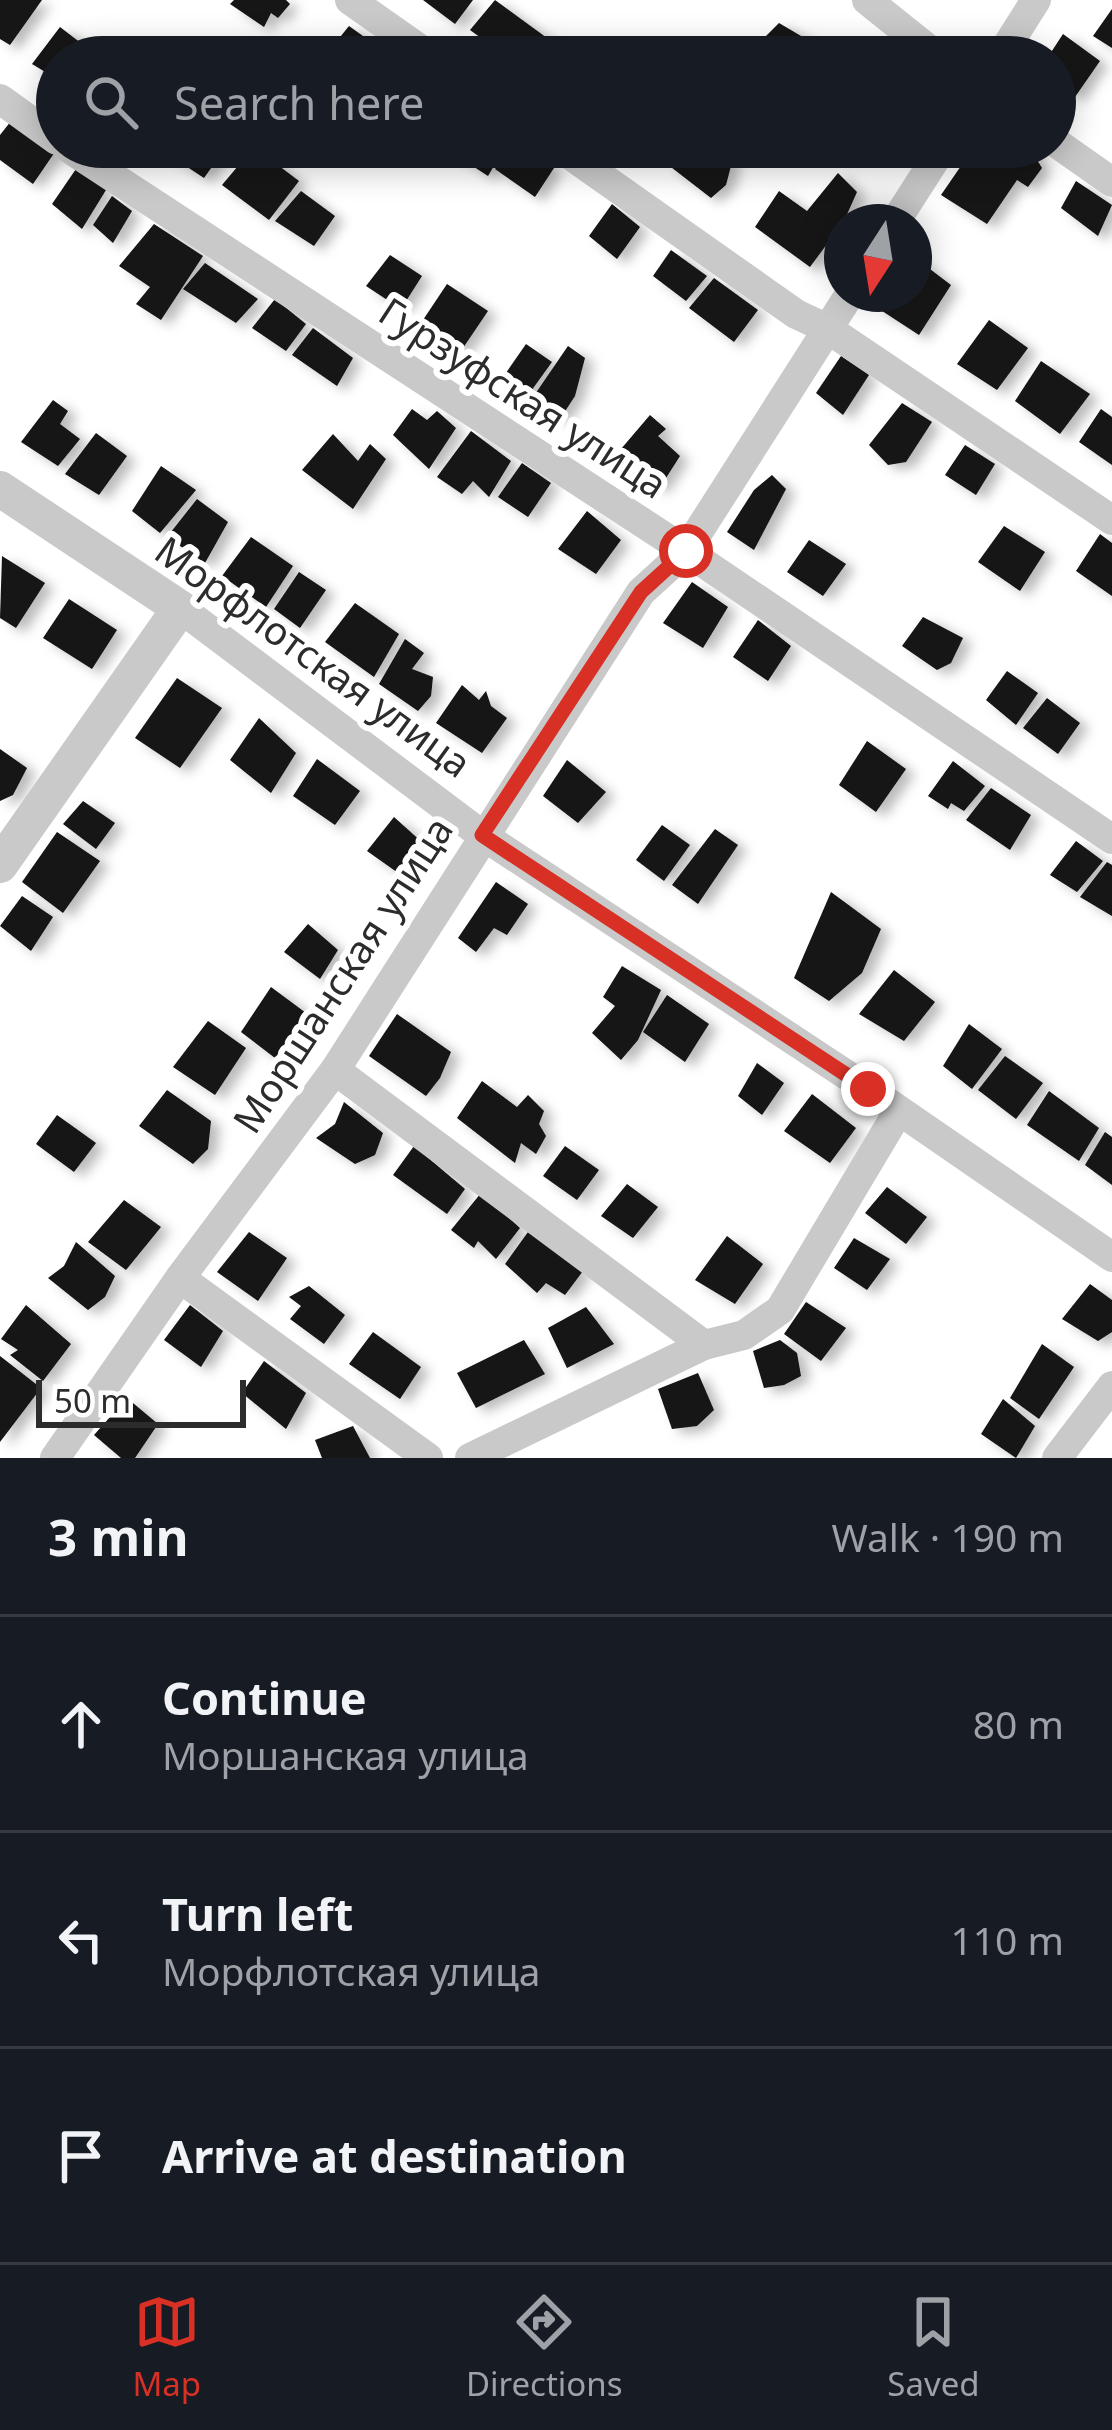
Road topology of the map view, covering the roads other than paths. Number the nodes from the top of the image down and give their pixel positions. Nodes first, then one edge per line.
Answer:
1 (350, 0) edge
2 (867, 0) edge
3 (1036, 0) edge
4 (401, 36) edge
5 (912, 36) edge
6 (1013, 36) edge
7 (0, 99) edge
8 (36, 125) edge
9 (1076, 157) edge
10 (99, 168) edge
11 (589, 168) edge
12 (930, 168) edge
13 (1112, 182) edge
14 (907, 204) edge
15 (839, 312) edge
16 (828, 329) junction
17 (0, 489) edge
18 (1112, 520) edge
19 (686, 551) junction
20 (181, 608) junction
21 (482, 835) junction
22 (1112, 839) edge
23 (0, 865) edge
24 (335, 1070) junction
25 (898, 1112) junction
26 (1112, 1257) edge
27 (180, 1278) junction
28 (704, 1345) junction
29 (1112, 1386) edge
30 (507, 1451) edge
31 (55, 1458) edge
32 (428, 1458) edge
33 (470, 1458) edge
34 (1057, 1458) edge

1 - 4 street
2 - 5 street
3 - 6 street
7 - 8 street
9 - 13 street
10 - 19 street, Гурзуфская улица
11 - 16 street
12 - 14 street
15 - 16 street, Моршанская улица
16 - 18 street
16 - 19 street, Моршанская улица
17 - 20 street, Морфлотская улица
19 - 21 street, Моршанская улица
19 - 22 street, Гурзуфская улица
20 - 21 street, Морфлотская улица
20 - 23 street
21 - 24 street, Моршанская улица
21 - 25 street, Морфлотская улица
24 - 27 street, Моршанская улица
24 - 28 street
25 - 26 street, Морфлотская улица
25 - 28 street
27 - 31 street, Моршанская улица
27 - 32 street
28 - 30 street
29 - 34 street
30 - 33 street

